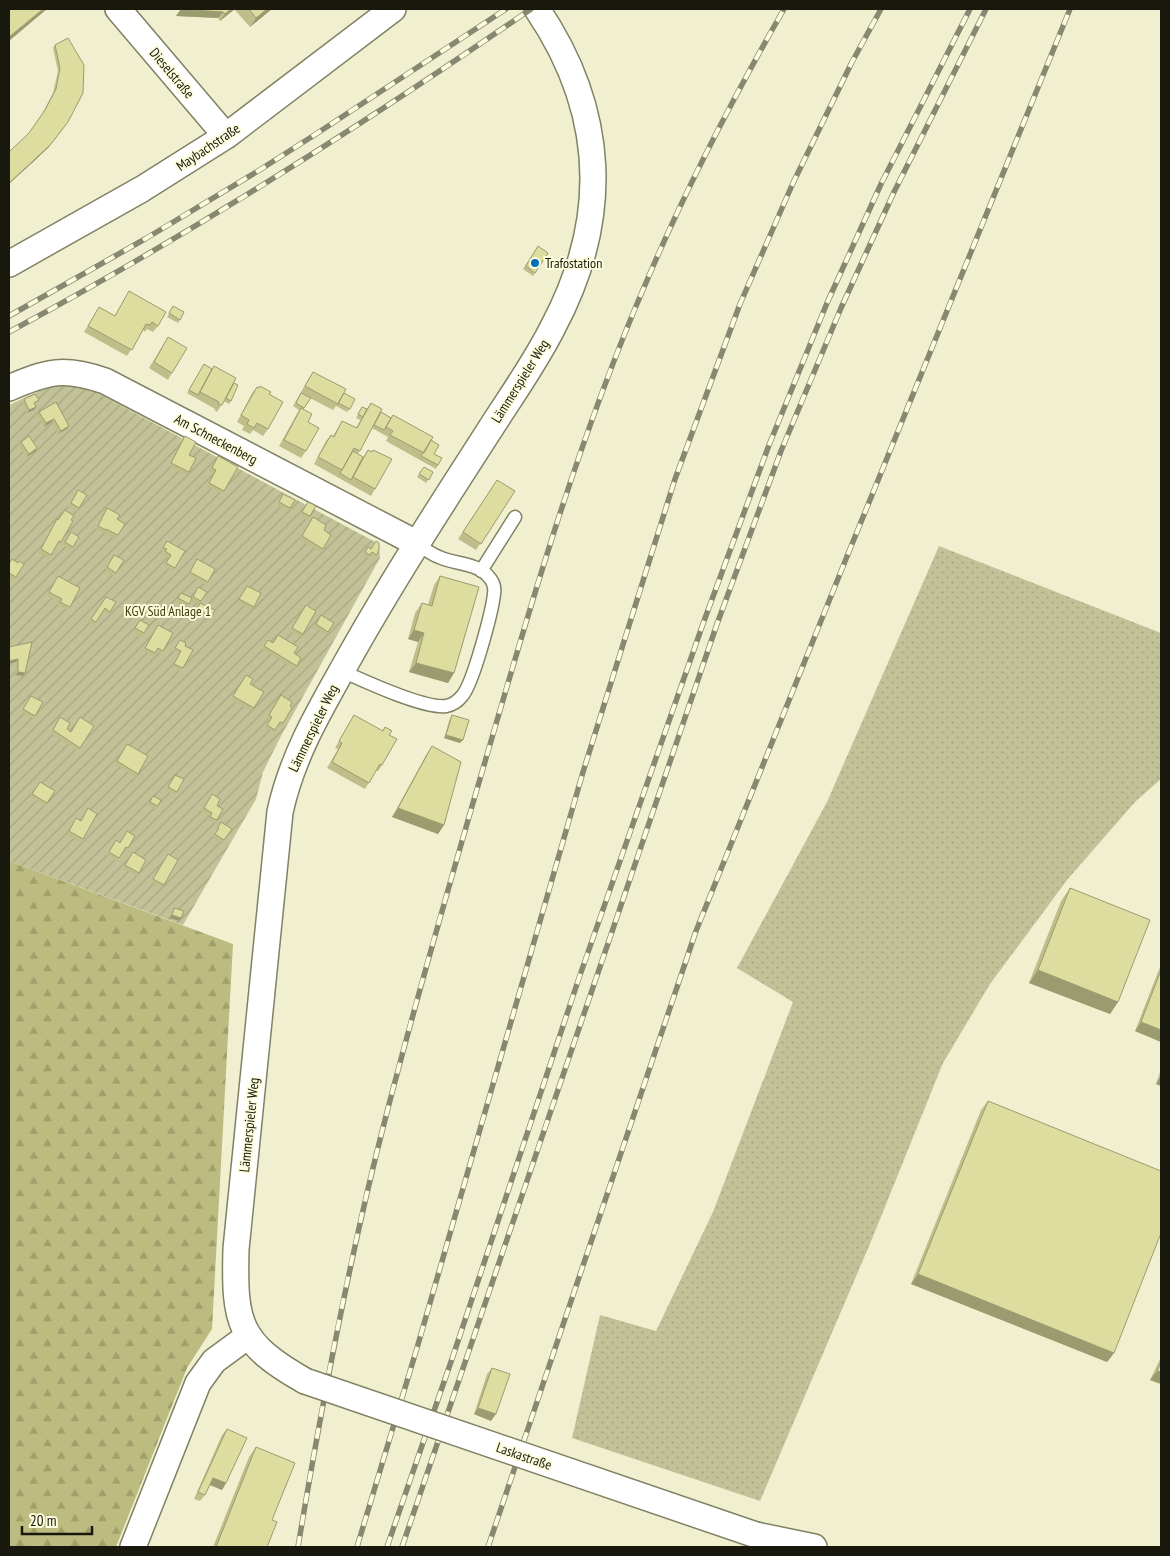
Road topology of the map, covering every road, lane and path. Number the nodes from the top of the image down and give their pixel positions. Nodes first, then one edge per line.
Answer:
1 (118, 9) edge
2 (394, 9) edge
3 (537, 9) edge
4 (226, 136) junction
5 (9, 264) edge
6 (9, 388) edge
7 (516, 517) dead end
8 (416, 544) junction
9 (481, 570) junction
10 (342, 670) junction
11 (248, 1336) junction
12 (134, 1547) edge
13 (814, 1547) edge

1 - 4 street, Dieselstraße
2 - 4 street, Maybachstraße
3 - 8 street, Lämmerspieler Weg
4 - 5 street, Maybachstraße
6 - 8 street, Am Schneckenberg
7 - 9 lane
8 - 9 lane
8 - 10 street, Lämmerspieler Weg
9 - 10 lane
10 - 11 street, Lämmerspieler Weg
11 - 12 street
11 - 13 street, Laskastraße, bridge

